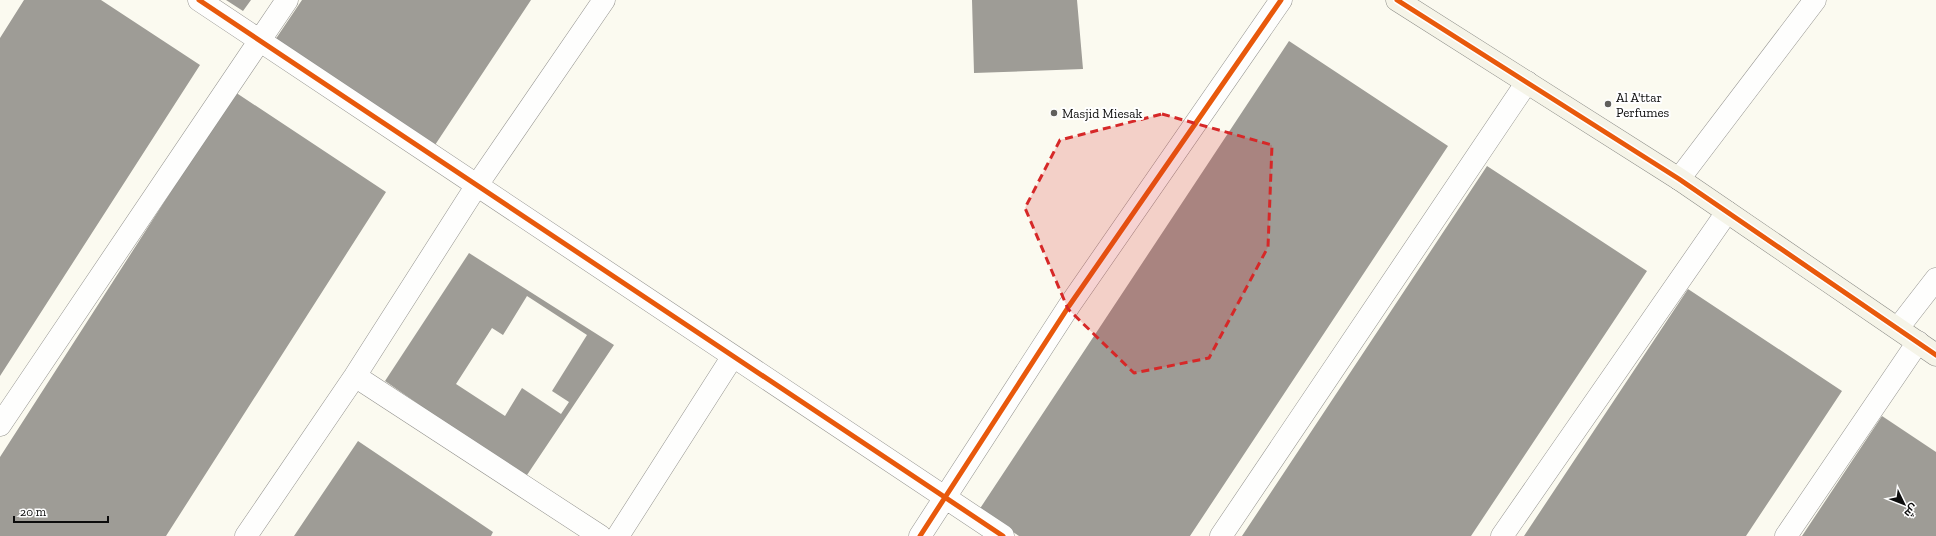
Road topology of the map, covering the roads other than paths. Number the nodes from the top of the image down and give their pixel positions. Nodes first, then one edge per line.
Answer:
1 (199, 0) edge
2 (287, 0) edge
3 (604, 0) edge
4 (1281, 0) edge
5 (1397, 0) edge
6 (1815, 0) edge
7 (260, 41) junction
8 (1527, 82) junction
9 (1679, 180) junction
10 (477, 185) junction
11 (1727, 212) junction
12 (1936, 279) edge
13 (1898, 328) junction
14 (1918, 342) junction
15 (1936, 355) edge
16 (733, 356) junction
17 (355, 376) junction
18 (0, 425) edge
19 (944, 497) junction
20 (246, 536) edge
21 (600, 536) edge
22 (618, 536) edge
23 (920, 536) edge
24 (1003, 536) edge
25 (1221, 536) edge
26 (1502, 536) edge
27 (1786, 536) edge

1 - 7 street
2 - 7 street
3 - 10 street
4 - 19 street
5 - 8 street
6 - 9 street
7 - 10 street
7 - 18 street
8 - 9 street
8 - 25 street
9 - 11 street
10 - 16 street
10 - 17 street
11 - 13 street
11 - 26 street
12 - 13 street
13 - 14 street
14 - 15 street
14 - 27 street
16 - 19 street
16 - 22 street
17 - 20 street
17 - 21 street
19 - 23 street
19 - 24 street

